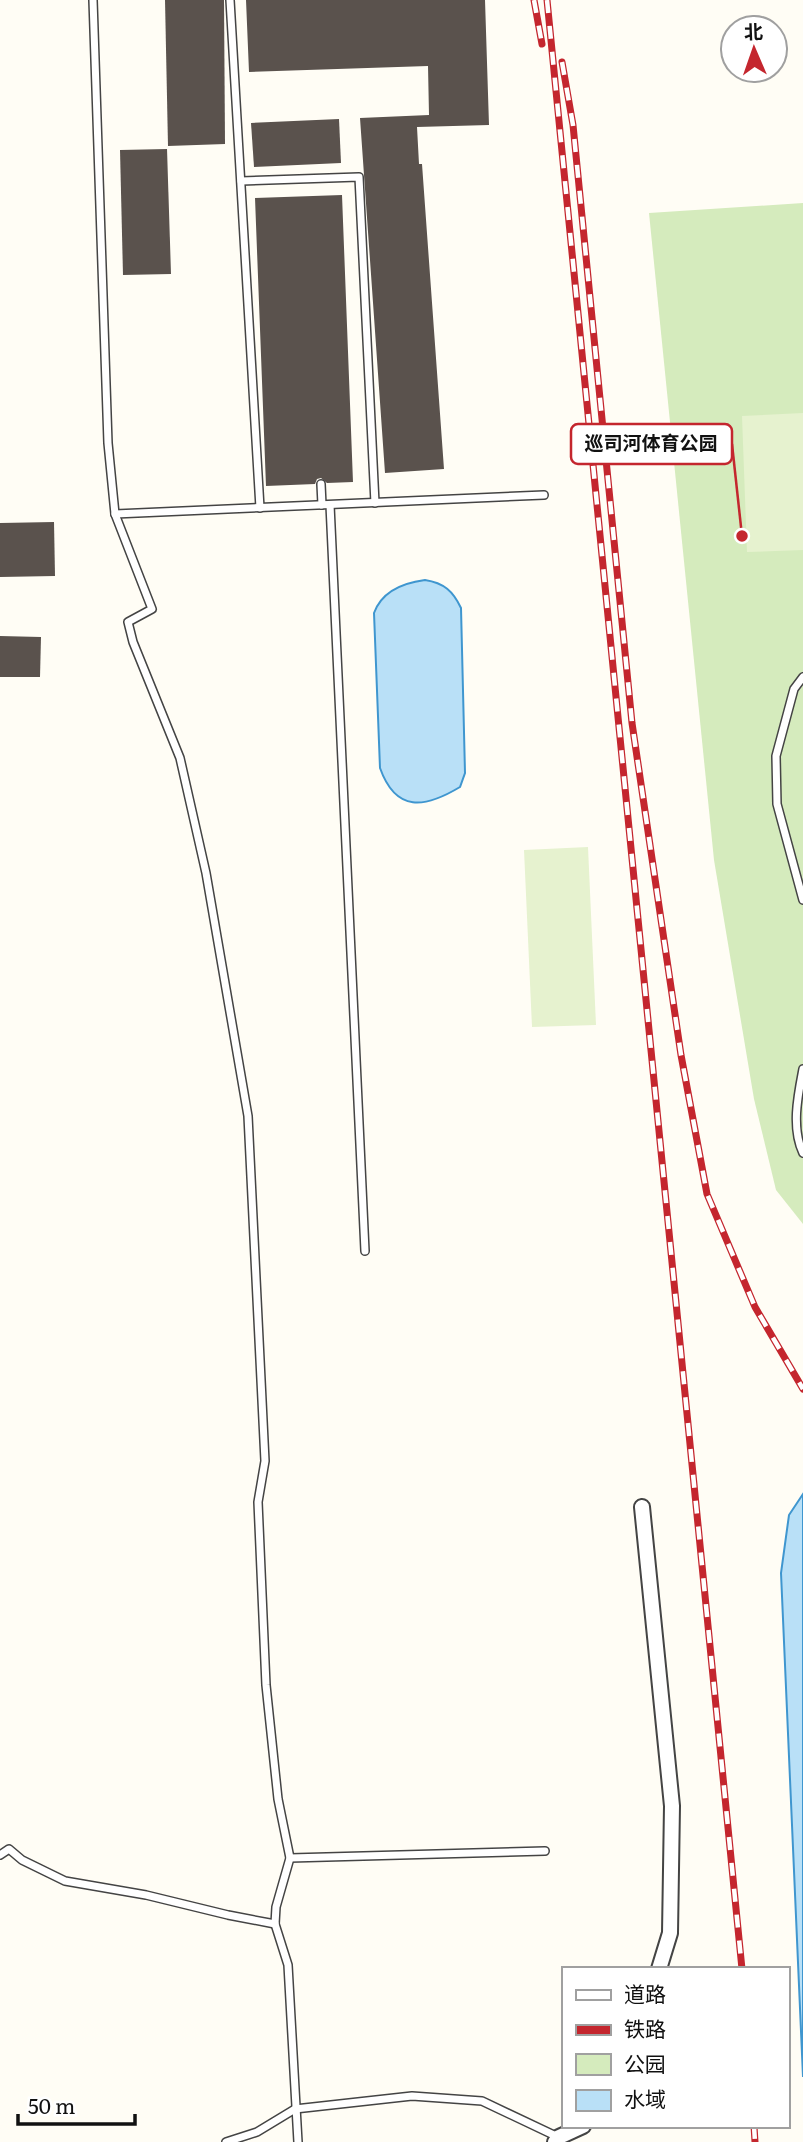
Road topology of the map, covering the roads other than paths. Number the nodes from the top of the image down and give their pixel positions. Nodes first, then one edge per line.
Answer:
1 (93, 0) edge
2 (230, 0) edge
3 (241, 181) junction
4 (321, 484) dead end
5 (544, 495) dead end
6 (375, 503) junction
7 (326, 505) junction
8 (260, 509) junction
9 (115, 514) junction
10 (803, 677) edge
11 (803, 900) edge
12 (803, 1069) edge
13 (803, 1153) edge
14 (365, 1251) dead end
15 (642, 1507) dead end
16 (545, 1851) dead end
17 (0, 1855) edge
18 (290, 1858) junction
19 (275, 1924) junction
20 (660, 1967) edge
21 (295, 2109) junction
22 (579, 2128) edge
23 (557, 2140) edge
24 (226, 2142) edge
25 (298, 2142) edge

1 - 9 lane
2 - 3 lane
3 - 6 lane
3 - 8 lane
4 - 7 lane
5 - 6 lane
6 - 7 lane
7 - 8 lane
7 - 14 lane
8 - 9 lane
9 - 18 lane
10 - 11 lane
12 - 13 lane
15 - 20 street
16 - 18 lane
17 - 19 lane
18 - 19 lane
19 - 21 lane
21 - 23 lane
21 - 24 lane
21 - 25 lane
22 - 23 street

